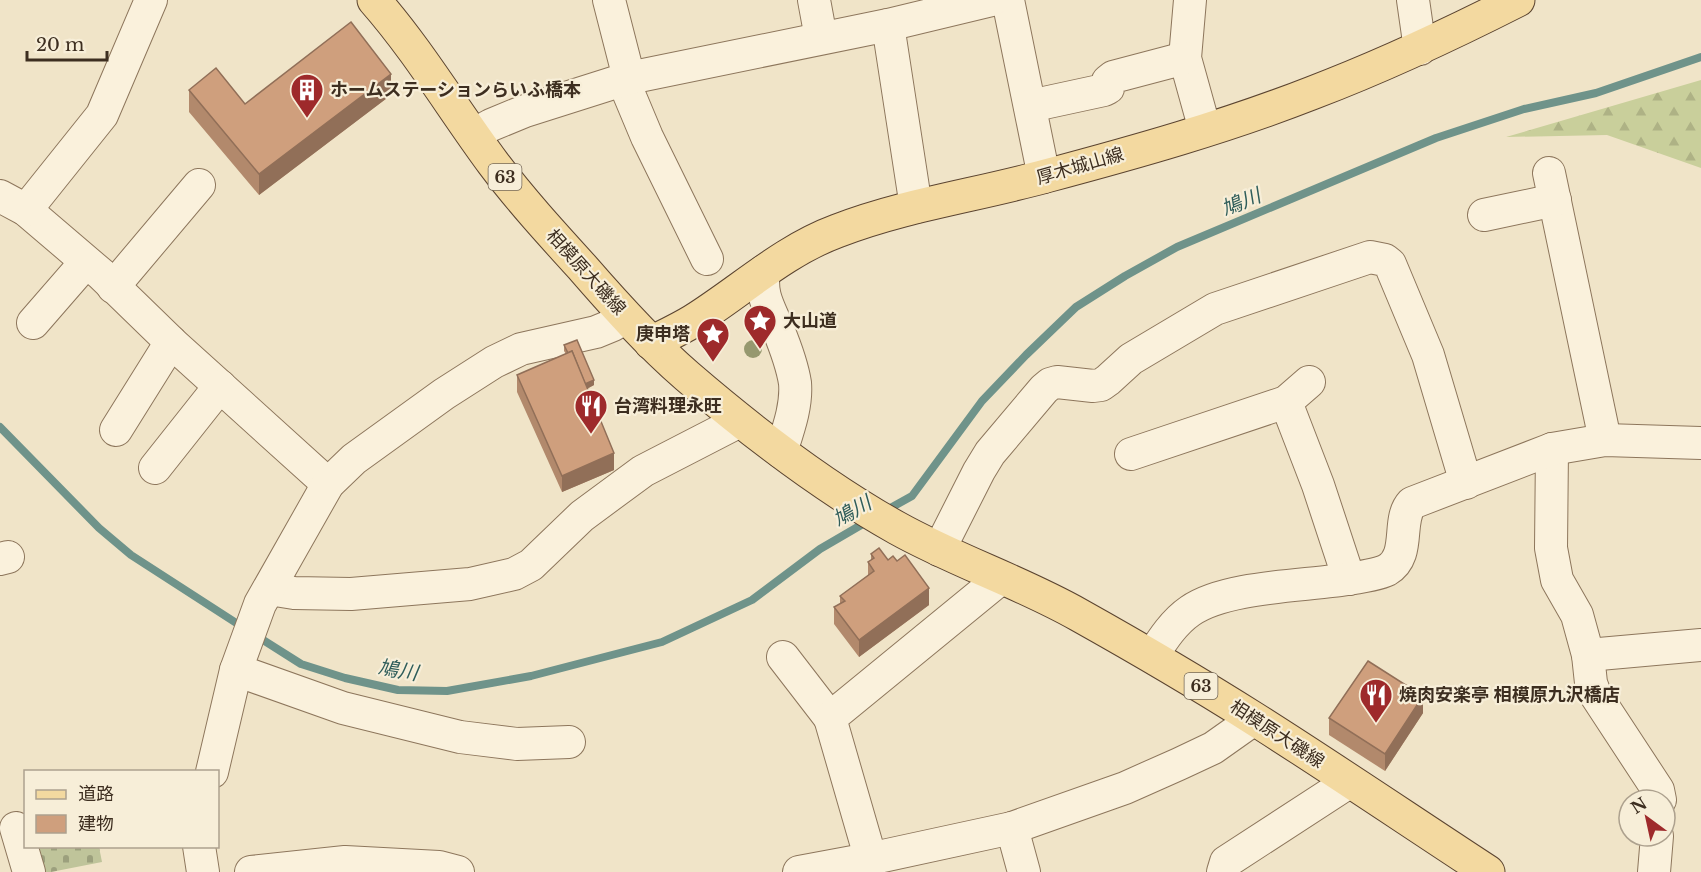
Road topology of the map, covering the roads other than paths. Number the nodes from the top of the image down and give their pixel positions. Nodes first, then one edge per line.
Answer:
1 (151, 0) edge
2 (374, 0) edge
3 (609, 0) edge
4 (814, 0) edge
5 (992, 0) edge
6 (1008, 0) edge
7 (1190, 0) edge
8 (1413, 0) edge
9 (1518, 0) edge
10 (955, 4) edge
11 (888, 25) junction
12 (821, 38) junction
13 (1420, 49) junction
14 (1185, 58) junction
15 (629, 78) junction
16 (1030, 106) junction
17 (1205, 130) junction
18 (473, 135) junction
19 (1044, 177) junction
20 (199, 185) dead end
21 (13, 203) edge
22 (916, 207) junction
23 (1484, 215) dead end
24 (707, 259) dead end
25 (86, 262) junction
26 (764, 271) junction
27 (113, 287) junction
28 (625, 316) junction
29 (33, 322) dead end
30 (171, 342) junction
31 (651, 343) junction
32 (220, 386) junction
33 (740, 421) junction
34 (116, 430) dead end
35 (1605, 440) junction
36 (1701, 444) edge
37 (1552, 449) junction
38 (781, 452) junction
39 (1131, 454) dead end
40 (155, 468) dead end
41 (1466, 483) junction
42 (328, 484) junction
43 (939, 549) junction
44 (1000, 578) junction
45 (1349, 579) junction
46 (264, 597) junction
47 (1701, 645) edge
48 (1588, 655) junction
49 (1152, 656) junction
50 (783, 657) dead end
51 (240, 659) junction
52 (830, 718) junction
53 (1254, 719) junction
54 (569, 742) dead end
55 (212, 770) edge
56 (1349, 782) junction
57 (1657, 788) edge
58 (9, 828) edge
59 (1012, 828) junction
60 (199, 848) edge
61 (1656, 848) edge
62 (869, 859) junction
63 (345, 867) edge
64 (814, 871) edge
65 (28, 872) edge
66 (203, 872) edge
67 (251, 872) edge
68 (458, 872) edge
69 (1024, 872) edge
70 (1223, 872) edge
71 (1488, 872) edge
72 (1654, 872) edge

1 - 21 street
2 - 18 main road, 相模原大磯線 / 63
3 - 15 street
4 - 12 street
5 - 10 street
6 - 16 street
7 - 14 street
8 - 13 street
9 - 13 main road, 厚木城山線
10 - 11 street
11 - 12 street
11 - 22 street
12 - 15 street
13 - 17 main road, 厚木城山線
14 - 16 street
14 - 17 street
15 - 18 street
15 - 24 street
16 - 19 street
17 - 19 main road, 厚木城山線
18 - 28 main road, 相模原大磯線 / 63
19 - 22 main road, 厚木城山線
20 - 27 street
21 - 25 street
22 - 26 main road, 厚木城山線
23 - 35 street
25 - 27 street
25 - 29 street
26 - 31 main road, 厚木城山線
26 - 38 street
27 - 30 street
28 - 31 main road, 相模原大磯線 / 63
28 - 42 street
30 - 32 street
30 - 34 street
31 - 33 main road, 相模原大磯線 / 63
32 - 40 street
32 - 42 street
33 - 38 main road, 相模原大磯線 / 63
33 - 46 street
35 - 36 street
35 - 37 street
37 - 41 street
37 - 48 street
38 - 43 main road, 相模原大磯線 / 63
39 - 45 street
41 - 43 street
41 - 45 street
42 - 46 street
43 - 44 main road, 相模原大磯線 / 63
44 - 49 main road, 相模原大磯線 / 63
44 - 52 street
45 - 49 street
46 - 51 street
47 - 48 street
48 - 57 street
49 - 53 main road, 相模原大磯線 / 63
50 - 52 street
51 - 54 street
51 - 55 street
52 - 62 street
53 - 56 main road, 相模原大磯線 / 63
53 - 59 street
56 - 70 street
56 - 71 main road, 相模原大磯線 / 63
58 - 65 street
59 - 62 street
59 - 69 street
60 - 66 street
61 - 72 street
62 - 64 street
63 - 67 street
63 - 68 street

